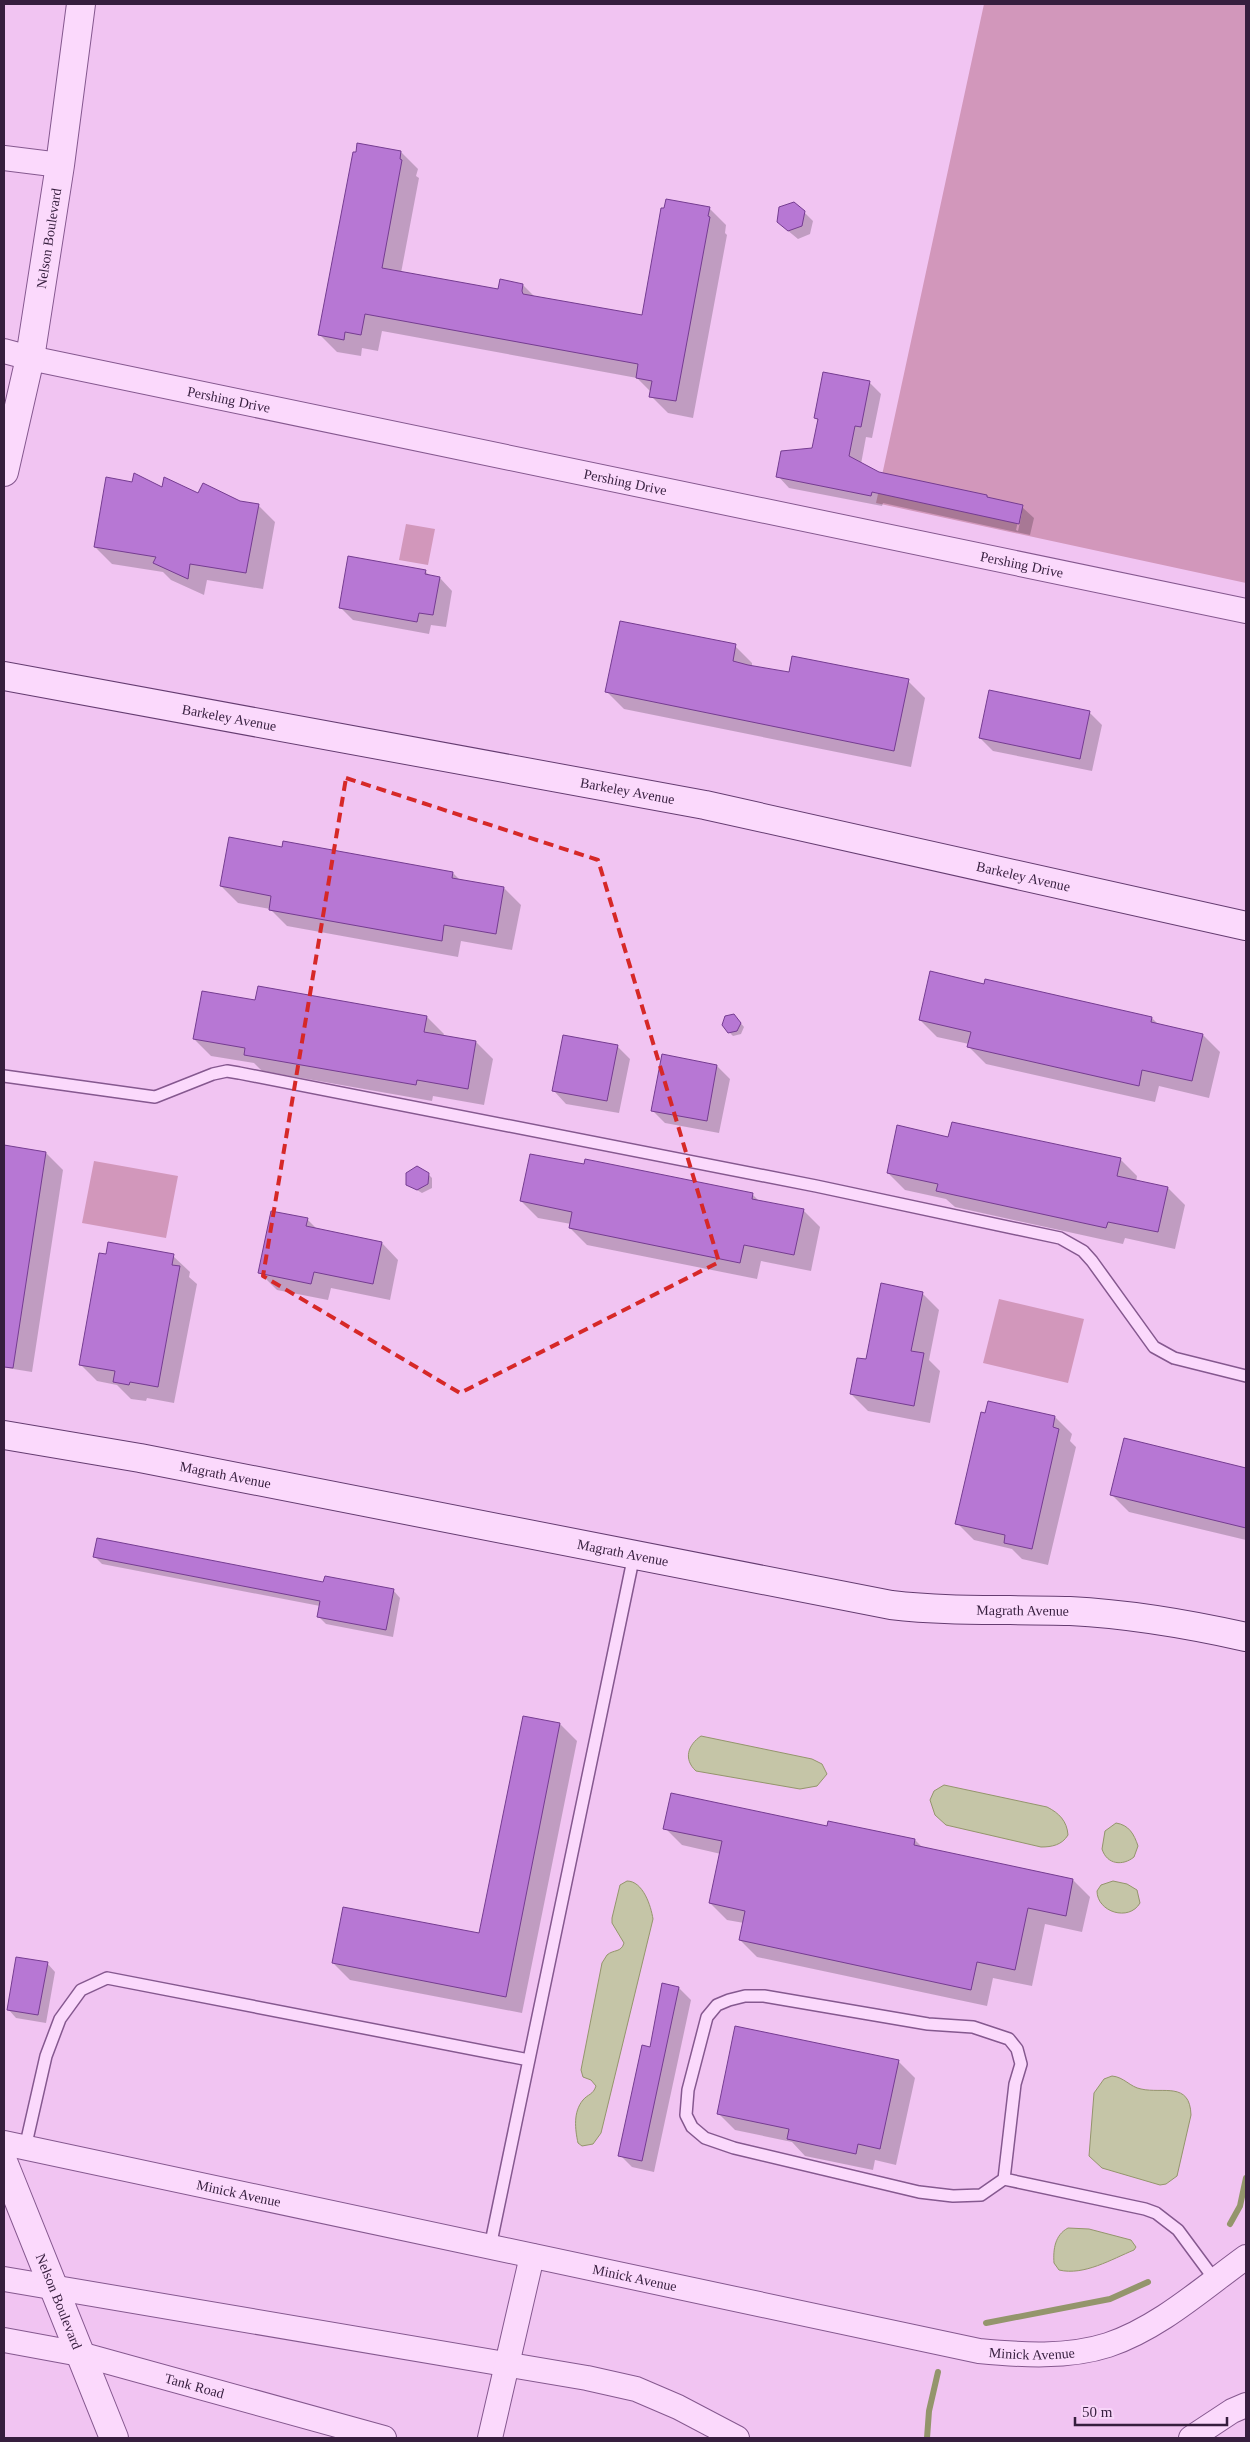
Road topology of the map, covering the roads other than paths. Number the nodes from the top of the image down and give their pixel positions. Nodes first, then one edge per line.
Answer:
1 (81, 4) edge
2 (4, 158) edge
3 (60, 166) junction
4 (4, 351) edge
5 (30, 358) junction
6 (4, 472) edge
7 (1246, 611) edge
8 (4, 676) edge
9 (1246, 926) edge
10 (4, 1076) edge
11 (1246, 1376) edge
12 (4, 1435) edge
13 (634, 1553) junction
14 (1246, 1637) edge
15 (529, 2060) junction
16 (14, 2146) edge
17 (4, 2164) edge
18 (1004, 2179) junction
19 (490, 2247) junction
20 (532, 2256) junction
21 (1246, 2257) edge
22 (4, 2279) edge
23 (1215, 2280) junction
24 (53, 2288) junction
25 (4, 2340) edge
26 (80, 2354) junction
27 (507, 2364) junction
28 (1246, 2406) edge
29 (114, 2438) edge
30 (384, 2438) edge
31 (490, 2438) edge
32 (737, 2438) edge
33 (1191, 2438) edge

1 - 3 main road, Nelson Boulevard
2 - 3 street
3 - 5 main road, Nelson Boulevard
4 - 5 street, Pershing Drive
5 - 6 main road, Nelson Boulevard
5 - 7 street, Pershing Drive
8 - 9 main road, Barkeley Avenue
10 - 11 lane
12 - 13 main road, Magrath Avenue
13 - 14 main road, Magrath Avenue
13 - 15 lane
15 - 16 lane
15 - 19 lane
16 - 19 street, Minick Avenue
17 - 24 main road, Nelson Boulevard
18 - 18 lane
18 - 23 lane
19 - 20 street, Minick Avenue
20 - 23 street, Minick Avenue
20 - 27 street
21 - 23 street, Minick Avenue
22 - 24 street
24 - 26 main road, Nelson Boulevard
24 - 27 street
25 - 26 street, Tank Road
26 - 29 main road, Nelson Boulevard
26 - 30 street, Tank Road
27 - 31 street
27 - 32 street
28 - 33 street

